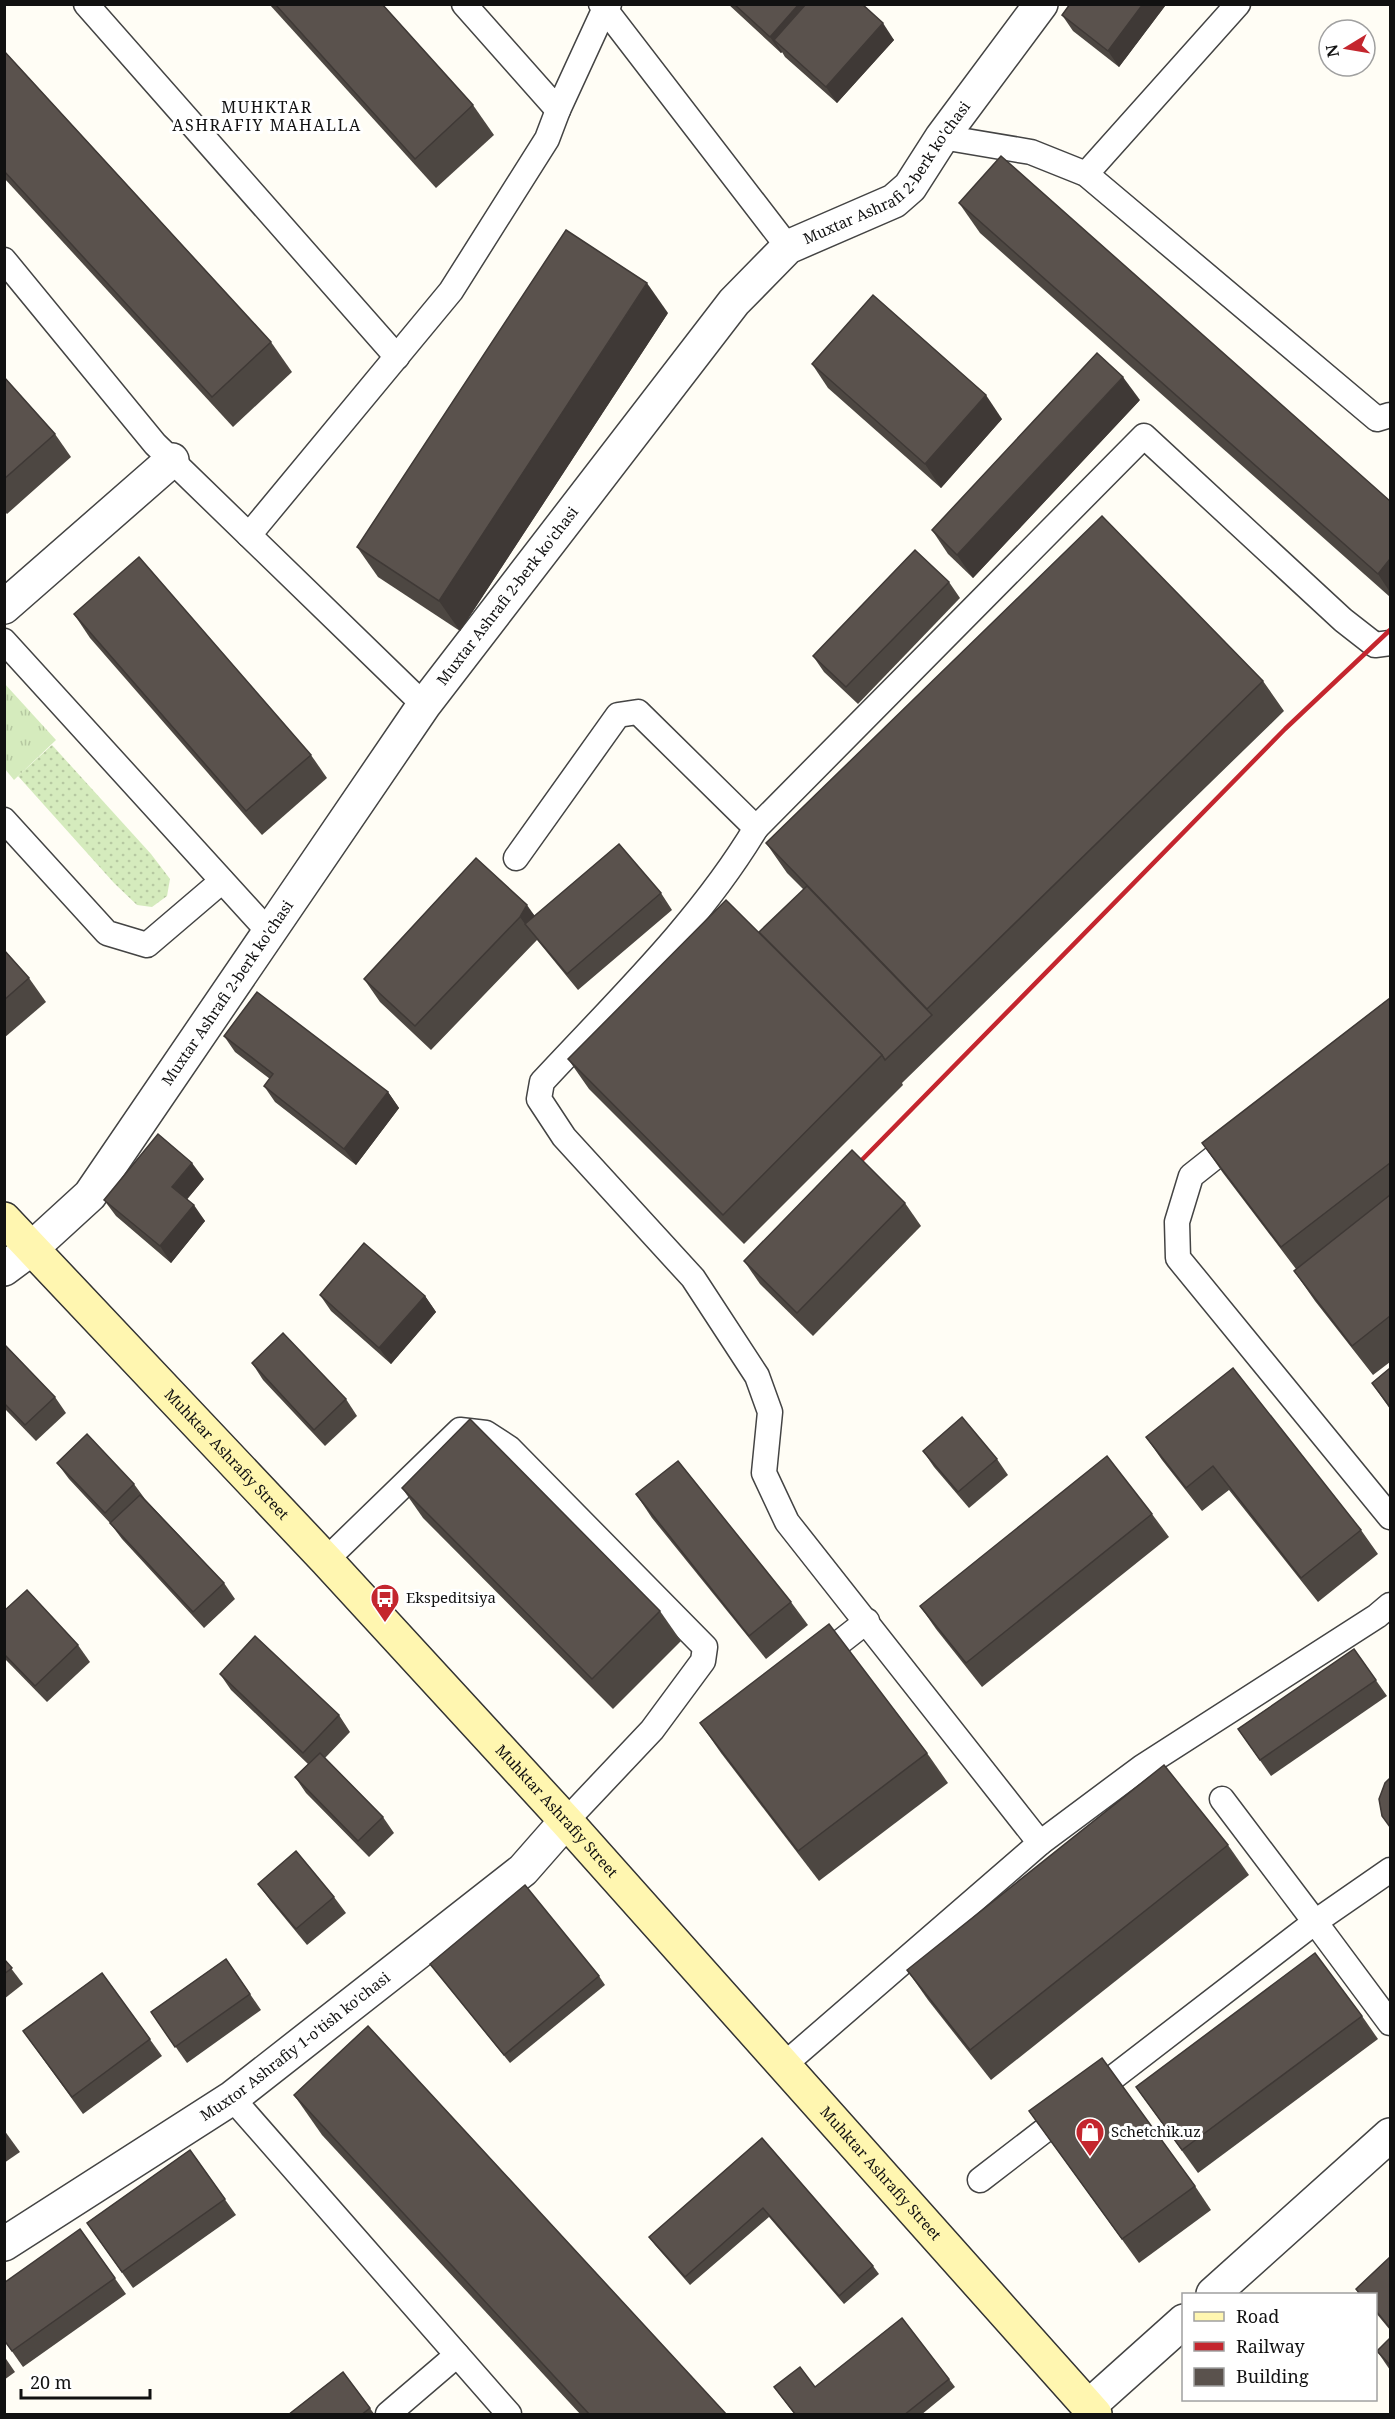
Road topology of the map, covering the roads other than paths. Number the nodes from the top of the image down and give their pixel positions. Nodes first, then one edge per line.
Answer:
1 (86, 4) edge
2 (464, 4) edge
3 (1041, 4) edge
4 (1238, 4) edge
5 (605, 6) edge
6 (558, 110) junction
7 (942, 137) junction
8 (1086, 174) junction
9 (788, 247) junction
10 (4, 260) edge
11 (397, 357) junction
12 (1390, 415) edge
13 (172, 460) junction
14 (249, 535) junction
15 (4, 607) edge
16 (4, 641) edge
17 (1390, 643) edge
18 (424, 705) junction
19 (4, 820) edge
20 (756, 828) junction
21 (516, 858) dead end
22 (222, 881) junction
23 (269, 932) junction
24 (1258, 1124) edge
25 (4, 1219) edge
26 (31, 1249) junction
27 (4, 1269) edge
28 (1390, 1517) edge
29 (326, 1560) junction
30 (1390, 1605) edge
31 (867, 1621) junction
32 (799, 1675) edge
33 (1222, 1799) dead end
34 (566, 1821) junction
35 (1040, 1843) junction
36 (1390, 1870) edge
37 (1315, 1922) junction
38 (1390, 2023) edge
39 (785, 2064) junction
40 (232, 2098) junction
41 (1390, 2135) edge
42 (980, 2180) dead end
43 (4, 2244) edge
44 (1215, 2293) edge
45 (1182, 2323) edge
46 (457, 2355) junction
47 (1092, 2411) edge
48 (388, 2415) edge
49 (510, 2415) edge

1 - 11 lane
2 - 6 lane
3 - 7 street, Muxtar Ashrafi 2-berk ko'chasi
4 - 8 lane
5 - 6 lane
5 - 9 lane
6 - 11 lane
7 - 8 lane
7 - 9 street, Muxtar Ashrafi 2-berk ko'chasi
8 - 12 lane
9 - 18 street, Muxtar Ashrafi 2-berk ko'chasi
10 - 13 lane
11 - 14 lane
13 - 14 lane
13 - 15 street
14 - 18 lane
16 - 22 lane
17 - 20 lane
18 - 23 street, Muxtar Ashrafi 2-berk ko'chasi
19 - 22 lane
20 - 21 lane
20 - 31 lane
22 - 23 lane
23 - 26 street, Muxtar Ashrafi 2-berk ko'chasi
24 - 28 lane
25 - 26 main road, Muhktar Ashrafiy Street
26 - 27 street, Muxtar Ashrafi 2-berk ko'chasi
26 - 29 main road, Muhktar Ashrafiy Street
29 - 34 main road, Muhktar Ashrafiy Street
29 - 34 lane
30 - 35 lane
31 - 32 lane
31 - 35 lane
33 - 37 lane
34 - 39 main road, Muhktar Ashrafiy Street
34 - 40 street, Muxtor Ashrafiy 1-o'tish ko'chasi
35 - 39 lane
36 - 37 lane
37 - 38 lane
37 - 42 lane
39 - 47 main road, Muhktar Ashrafiy Street
40 - 43 street, Muxtor Ashrafiy 1-o'tish ko'chasi
40 - 46 lane
41 - 44 street
45 - 47 street
46 - 48 lane
46 - 49 lane

